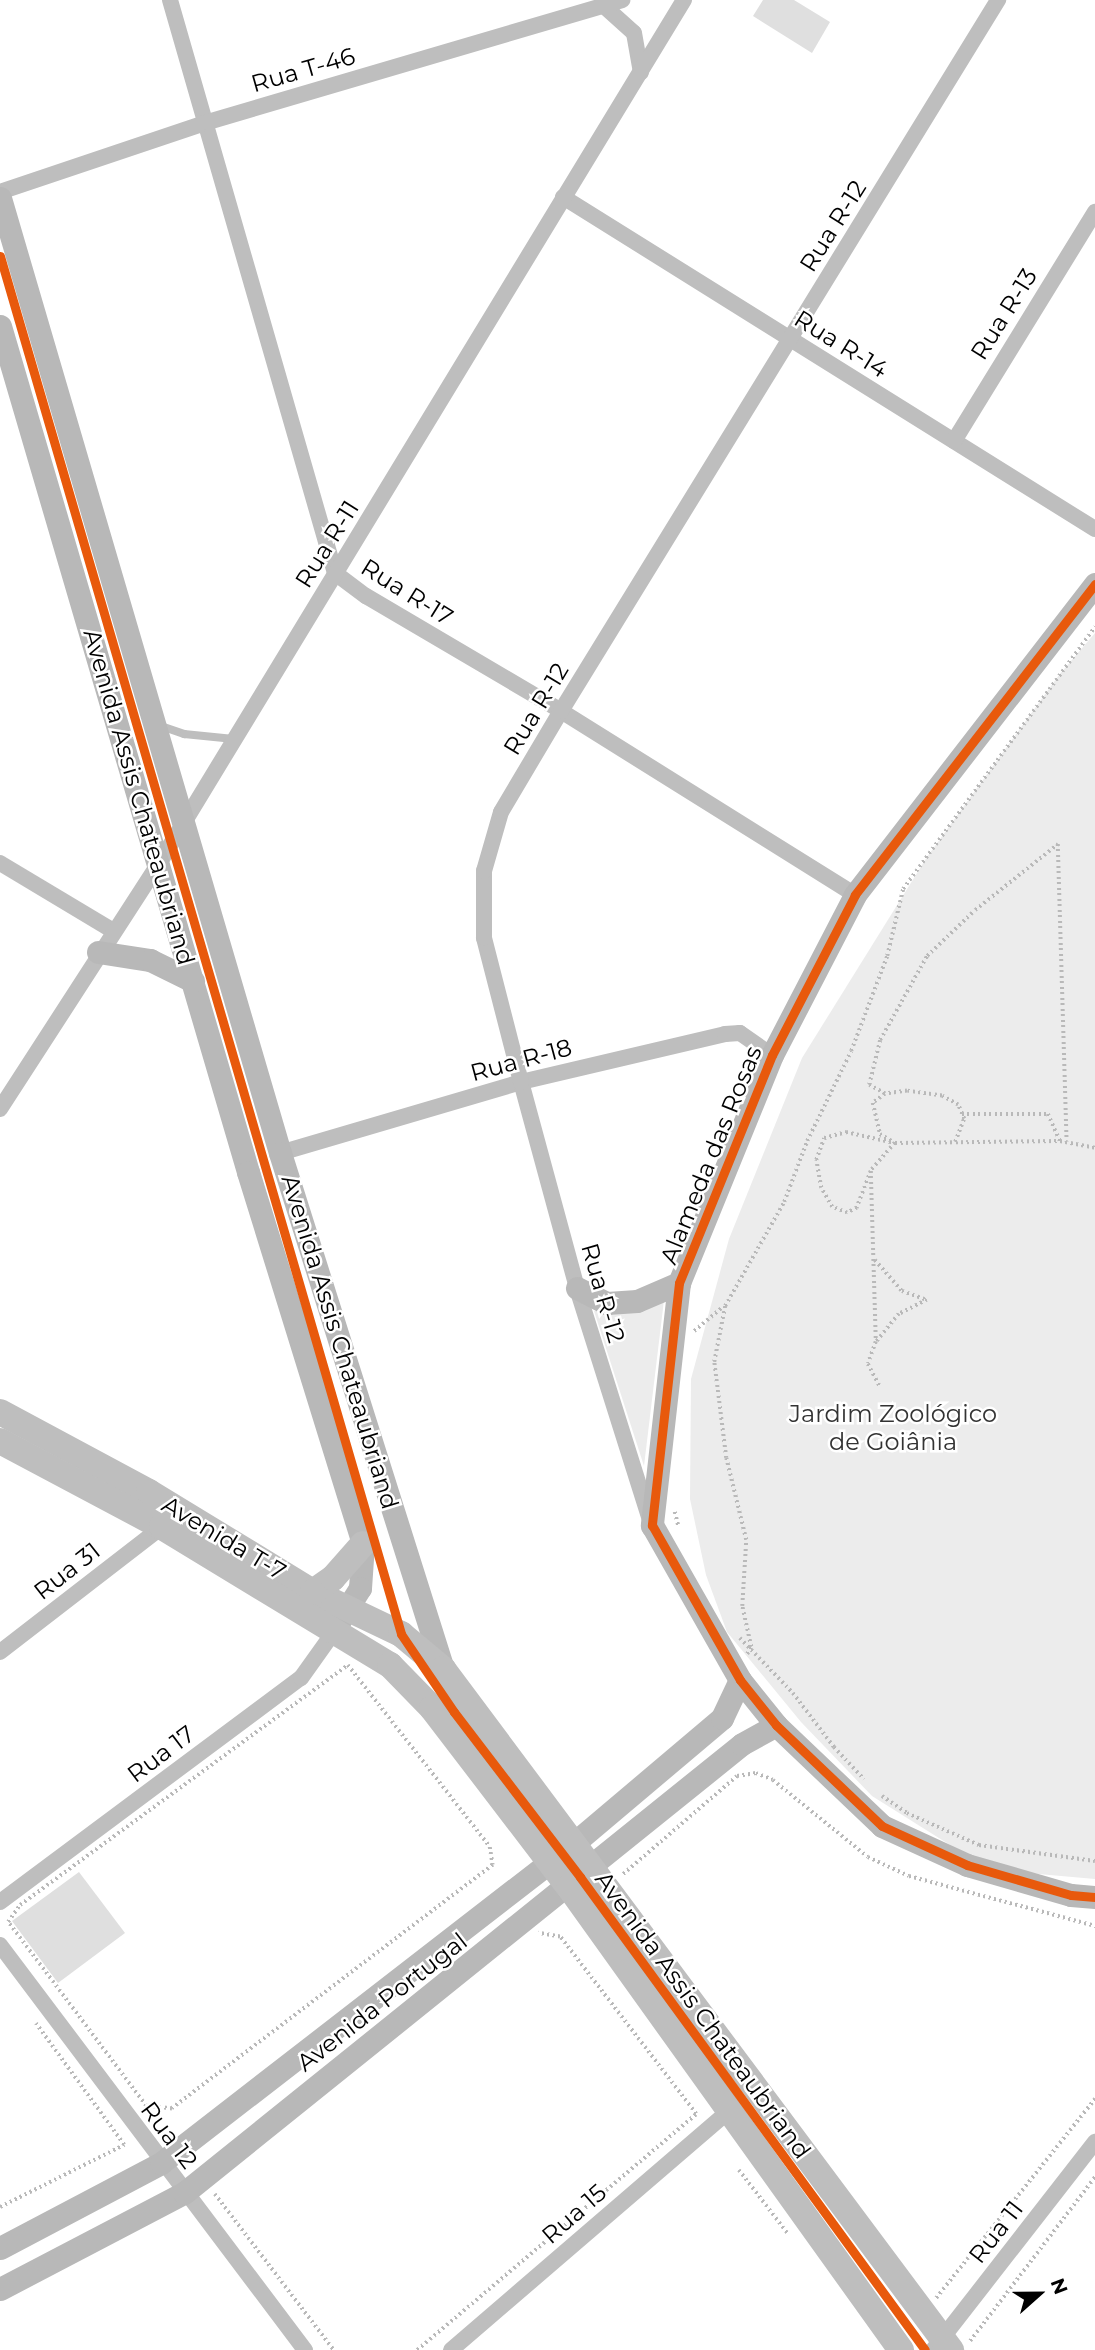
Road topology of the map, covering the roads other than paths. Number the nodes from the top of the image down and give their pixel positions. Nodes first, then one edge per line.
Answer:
1 (170, 0) edge
2 (622, 0) edge
3 (684, 0) edge
4 (998, 0) edge
5 (604, 6) junction
6 (641, 72) junction
7 (208, 121) junction
8 (0, 192) edge
9 (562, 197) junction
10 (0, 198) edge
11 (1095, 212) edge
12 (2, 336) edge
13 (790, 339) junction
14 (954, 441) junction
15 (1095, 529) edge
16 (335, 573) junction
17 (1095, 584) edge
18 (561, 711) junction
19 (153, 724) junction
20 (234, 739) junction
21 (182, 824) junction
22 (159, 862) junction
23 (0, 863) edge
24 (855, 895) junction
25 (112, 930) junction
26 (98, 952) junction
27 (194, 981) junction
28 (772, 1055) junction
29 (521, 1082) junction
30 (0, 1109) edge
31 (280, 1153) junction
32 (679, 1283) junction
33 (577, 1288) junction
34 (0, 1412) edge
35 (0, 1441) edge
36 (652, 1525) junction
37 (162, 1527) junction
38 (363, 1544) junction
39 (313, 1592) junction
40 (341, 1618) junction
41 (0, 1653) edge
42 (443, 1670) junction
43 (737, 1676) junction
44 (722, 1718) junction
45 (776, 1725) junction
46 (742, 1744) junction
47 (573, 1844) junction
48 (548, 1863) junction
49 (593, 1865) junction
50 (569, 1887) junction
51 (1095, 1897) edge
52 (0, 1902) edge
53 (0, 1945) edge
54 (727, 2113) junction
55 (1095, 2143) edge
56 (161, 2163) junction
57 (184, 2193) junction
58 (0, 2248) edge
59 (0, 2289) edge
60 (948, 2345) edge
61 (306, 2350) edge
62 (451, 2350) edge
63 (901, 2350) edge

1 - 7 street, Rua R-17
2 - 5 street, Rua T-46
3 - 6 street, Rua R-11
4 - 13 street, Rua R-12
5 - 6 street
5 - 7 street, Rua T-46
6 - 9 street, Rua R-11
7 - 8 street, Rua T-46
7 - 16 street, Rua R-17
9 - 13 street, Rua R-14
9 - 16 street, Rua R-11
10 - 19 main road, Avenida Assis Chateaubriand
11 - 14 street, Rua R-13
12 - 22 main road, Avenida Assis Chateaubriand
13 - 14 street, Rua R-14
13 - 18 street, Rua R-12
14 - 15 street, Rua R-14
16 - 18 street, Rua R-17
16 - 20 street, Rua R-11
17 - 24 main road, Alameda das Rosas
18 - 24 street, Rua R-17
18 - 29 street, Rua R-12
19 - 20 lane
19 - 21 main road, Avenida Assis Chateaubriand
20 - 21 street, Rua R-11
21 - 22 street, Rua R-11
21 - 31 main road, Avenida Assis Chateaubriand
22 - 25 street, Rua R-11
22 - 27 main road, Avenida Assis Chateaubriand
23 - 25 street
24 - 28 main road, Alameda das Rosas
25 - 26 street, Rua R-11
26 - 27 main road
26 - 30 street, Rua R-11
27 - 38 main road, Avenida Assis Chateaubriand
28 - 29 street, Rua R-18
28 - 32 main road, Alameda das Rosas
29 - 31 street, Rua R-18
29 - 33 street, Rua R-12
31 - 42 main road, Avenida Assis Chateaubriand
32 - 33 main road
32 - 36 main road, Alameda das Rosas
33 - 36 street, Rua R-12
34 - 39 main road, Avenida T-7
35 - 37 main road, Avenida T-7
36 - 43 main road
37 - 40 main road, Avenida T-7
37 - 41 street, Rua 31
38 - 39 main road
38 - 40 main road, Avenida Assis Chateaubriand
39 - 40 main road, Avenida T-7
40 - 42 main road, Avenida T-7
40 - 48 main road, Avenida Assis Chateaubriand
40 - 52 street, Rua 17
42 - 47 main road, Avenida Assis Chateaubriand
43 - 44 main road, Avenida Portugal
43 - 45 main road
44 - 46 main road
44 - 47 main road, Avenida Portugal
45 - 46 main road, Avenida Portugal
45 - 51 main road
46 - 49 main road, Avenida Portugal
47 - 48 main road, Avenida Portugal
47 - 49 main road, Avenida Assis Chateaubriand
48 - 50 main road, Avenida Assis Chateaubriand
48 - 56 main road, Avenida Portugal
49 - 50 main road, Avenida Portugal
49 - 60 main road, Avenida Assis Chateaubriand
50 - 54 main road, Avenida Assis Chateaubriand
50 - 57 main road, Avenida Portugal
53 - 56 street, Rua 12
54 - 62 street, Rua 15
54 - 63 main road, Avenida Assis Chateaubriand
55 - 60 street, Rua 11
56 - 57 street, Rua 12
56 - 58 main road, Avenida Portugal
57 - 59 main road, Avenida Portugal
57 - 61 street, Rua 12

